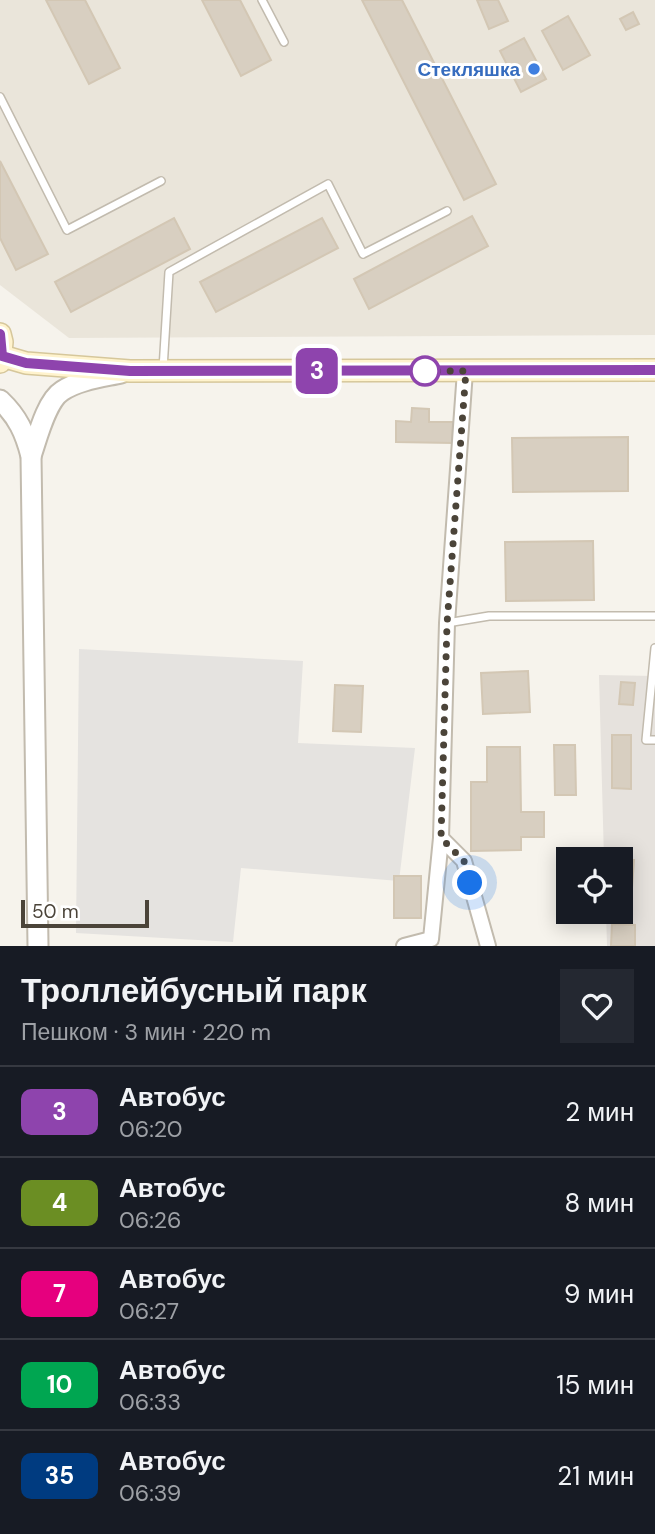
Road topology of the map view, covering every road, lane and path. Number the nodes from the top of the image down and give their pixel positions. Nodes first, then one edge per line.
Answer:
1 (262, 0) edge
2 (284, 42) dead end
3 (0, 97) edge
4 (161, 181) dead end
5 (447, 211) dead end
6 (1, 351) edge
7 (655, 370) edge
8 (130, 371) junction
9 (163, 371) junction
10 (466, 371) junction
11 (0, 400) edge
12 (31, 456) junction
13 (655, 616) edge
14 (447, 624) junction
15 (655, 648) edge
16 (655, 740) edge
17 (441, 838) junction
18 (38, 946) edge
19 (404, 946) edge
20 (488, 946) edge

1 - 2 lane
3 - 4 lane
5 - 9 lane
6 - 8 main road
7 - 10 main road
8 - 9 main road
8 - 12 street
9 - 10 main road
10 - 14 street
11 - 12 street
12 - 18 street
13 - 14 lane
14 - 17 street
15 - 16 lane
17 - 19 street
17 - 20 street

